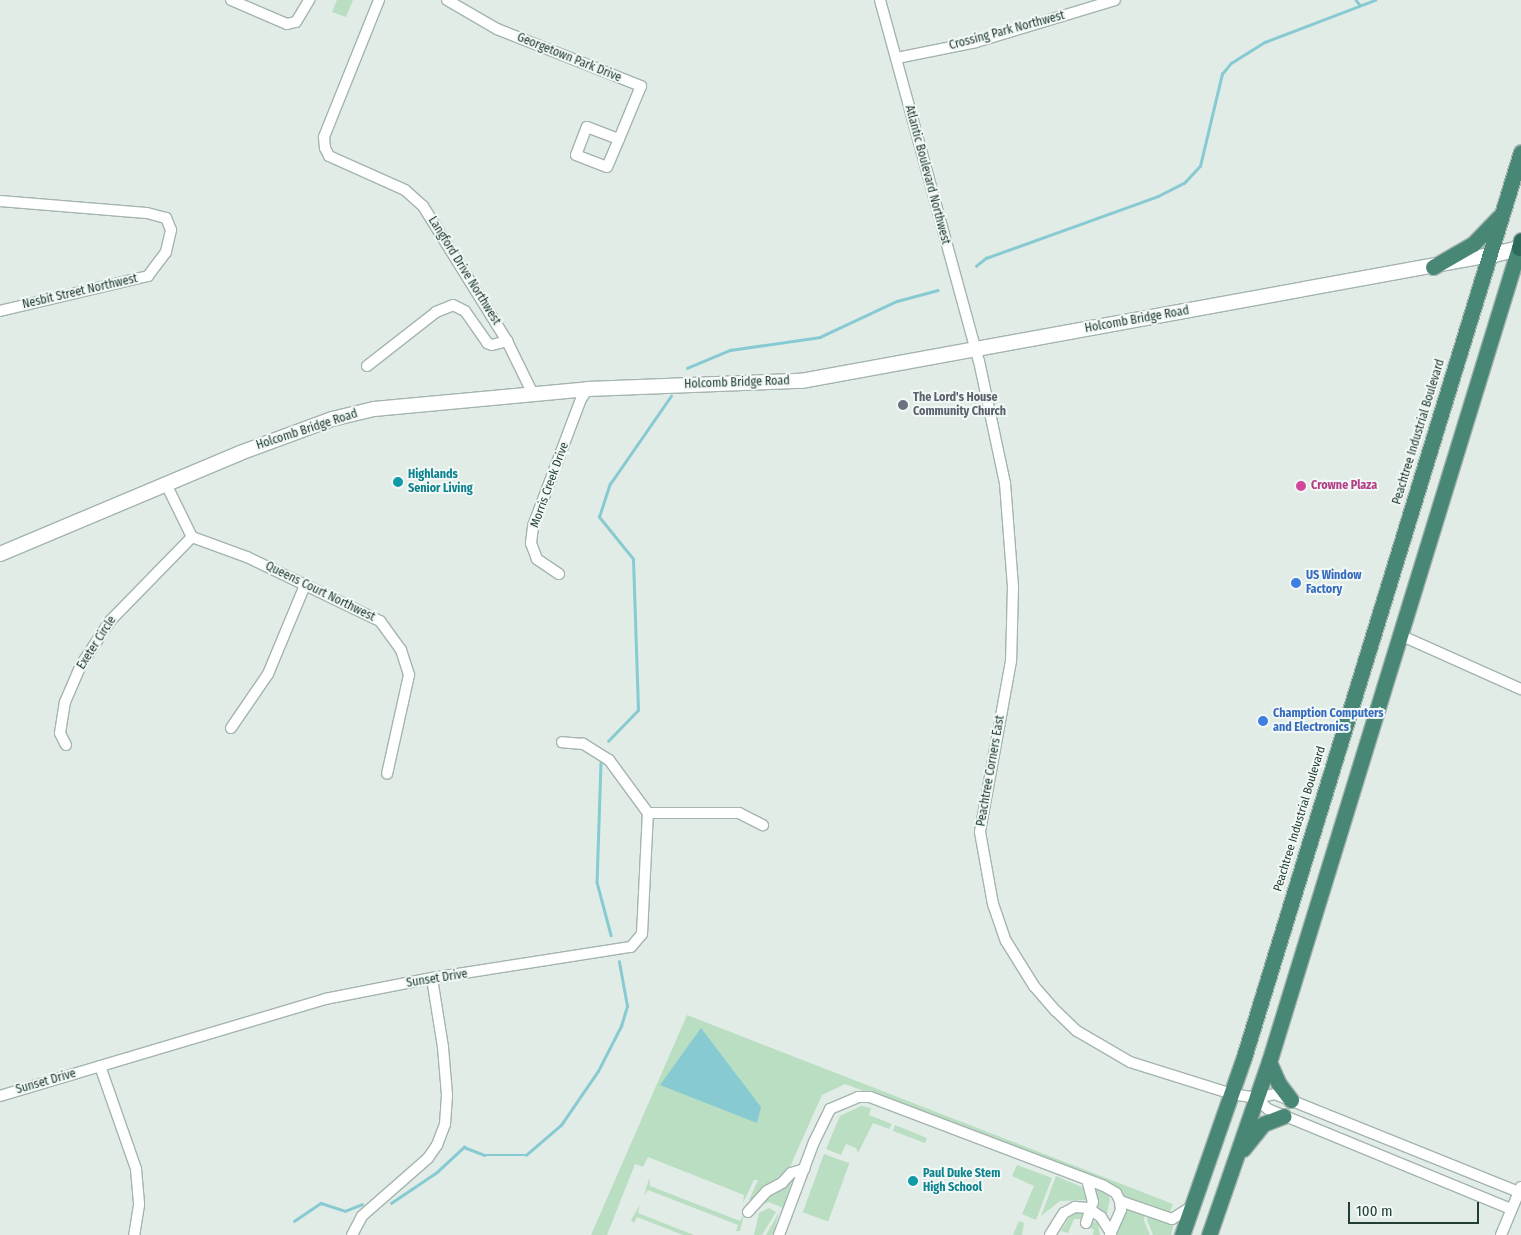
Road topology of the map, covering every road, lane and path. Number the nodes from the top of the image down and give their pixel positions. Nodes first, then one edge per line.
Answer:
1 (231, 0) edge
2 (309, 0) edge
3 (379, 0) edge
4 (447, 0) edge
5 (880, 0) edge
6 (1115, 0) edge
7 (897, 58) junction
8 (619, 139) junction
9 (1521, 152) edge
10 (0, 201) edge
11 (1503, 212) junction
12 (1520, 245) edge
13 (1490, 255) junction
14 (1433, 267) junction
15 (0, 311) edge
16 (506, 341) junction
17 (975, 350) junction
18 (367, 366) dead end
19 (588, 389) junction
20 (533, 394) junction
21 (166, 484) junction
22 (192, 537) junction
23 (0, 554) edge
24 (559, 574) dead end
25 (305, 585) junction
26 (1400, 635) junction
27 (1521, 689) edge
28 (231, 728) dead end
29 (562, 742) dead end
30 (66, 745) dead end
31 (387, 774) dead end
32 (648, 813) junction
33 (763, 825) dead end
34 (432, 978) junction
35 (1269, 1062) junction
36 (100, 1066) junction
37 (1232, 1094) junction
38 (0, 1096) edge
39 (1256, 1098) junction
40 (1291, 1100) junction
41 (1284, 1116) junction
42 (1238, 1156) junction
43 (804, 1169) junction
44 (1086, 1180) junction
45 (1520, 1190) edge
46 (1120, 1201) junction
47 (1191, 1208) junction
48 (1091, 1210) junction
49 (748, 1212) dead end
50 (1510, 1213) junction
51 (1086, 1223) dead end
52 (1111, 1234) edge
53 (134, 1235) edge
54 (352, 1235) edge
55 (778, 1235) edge
56 (1050, 1235) edge
57 (1182, 1235) edge
58 (1209, 1235) edge
59 (1501, 1235) edge

1 - 2 street
3 - 16 street, Langford Drive Northwest
4 - 8 street, Georgetown Park Drive
5 - 7 street, Atlantic Boulevard Northwest
6 - 7 street, Crossing Park Northwest
7 - 17 street, Atlantic Boulevard Northwest
8 - 8 street, Georgetown Park Drive
9 - 11 highway, Peachtree Industrial Boulevard
10 - 15 street, Nesbit Street Northwest
11 - 13 highway, Peachtree Industrial Boulevard
11 - 14 highway
12 - 13 main road, Holcomb Bridge Road
12 - 26 highway
13 - 14 street, Holcomb Bridge Road
13 - 37 highway, Peachtree Industrial Boulevard
14 - 17 street, Holcomb Bridge Road
16 - 18 street
16 - 20 street, Langford Drive Northwest
17 - 19 street, Holcomb Bridge Road
17 - 37 street, Peachtree Corners East
19 - 20 street, Holcomb Bridge Road
19 - 24 street, Morris Creek Drive
20 - 21 street, Holcomb Bridge Road
21 - 22 street
21 - 23 street, Holcomb Bridge Road
22 - 25 street, Queens Court Northwest
22 - 30 street, Exeter Circle
25 - 28 street
25 - 31 street, Queens Court Northwest
26 - 27 street
26 - 35 highway
29 - 32 street
32 - 33 street
32 - 34 street, Sunset Drive
34 - 36 street, Sunset Drive
34 - 54 street
35 - 39 highway
35 - 40 highway
36 - 38 street, Sunset Drive
36 - 53 street
37 - 39 street, Peachtree Corners East
37 - 47 highway, Peachtree Industrial Boulevard
39 - 40 street
39 - 41 street
39 - 42 highway
40 - 45 street
41 - 42 highway
41 - 50 street
42 - 58 highway
43 - 44 street
43 - 49 street
43 - 55 street
44 - 46 street
44 - 48 street
45 - 50 street
46 - 47 street
46 - 52 street
47 - 57 highway, Peachtree Industrial Boulevard
48 - 51 street
48 - 52 street
48 - 56 street
50 - 59 street

